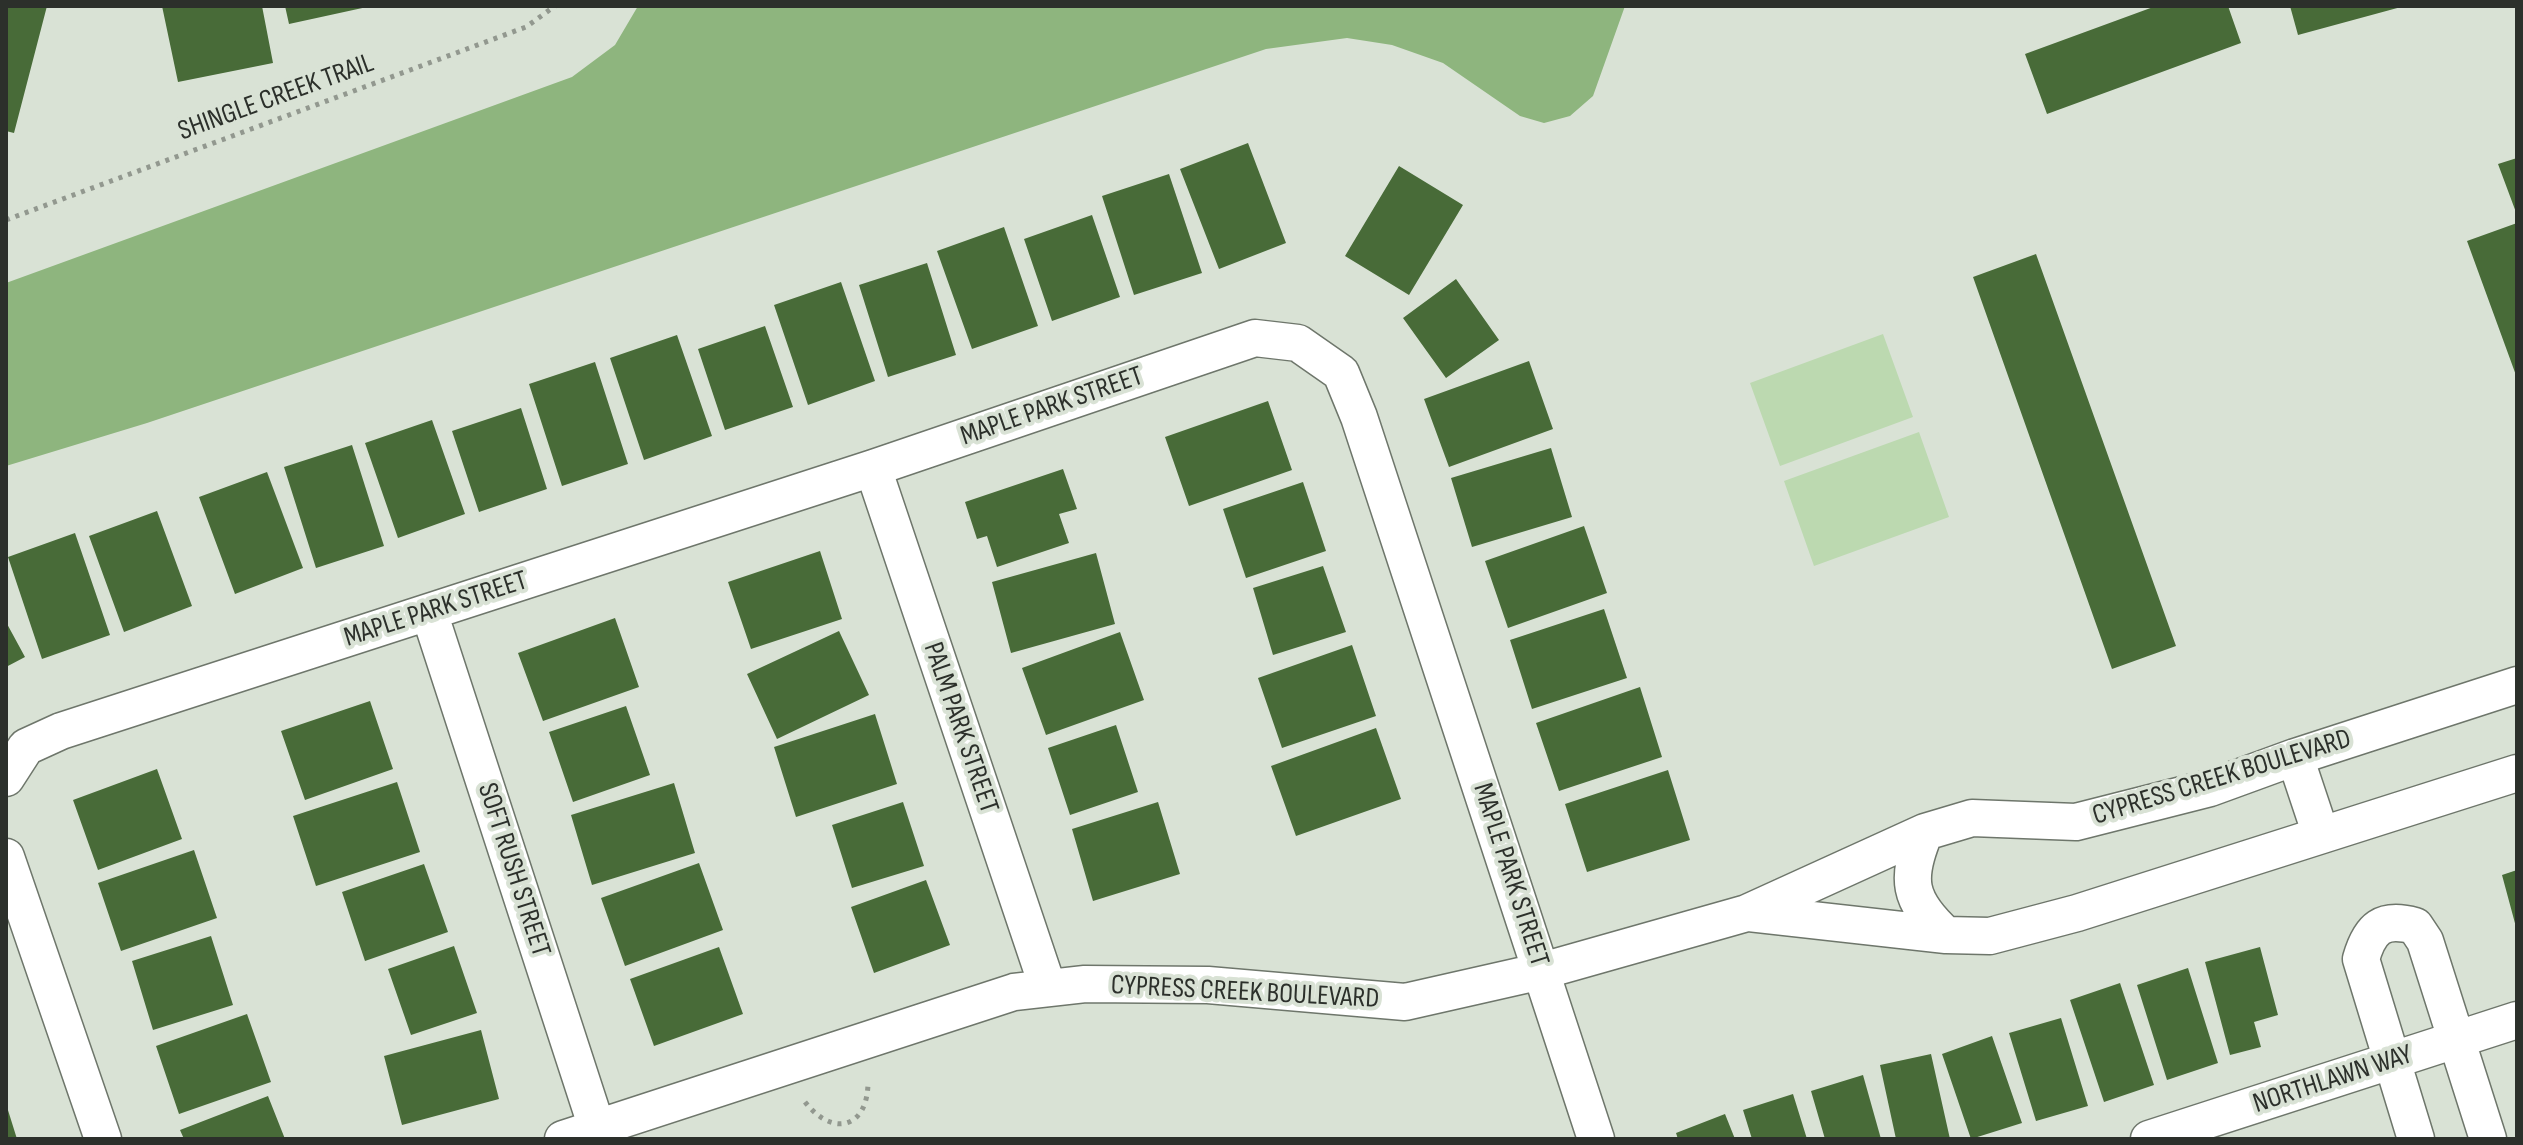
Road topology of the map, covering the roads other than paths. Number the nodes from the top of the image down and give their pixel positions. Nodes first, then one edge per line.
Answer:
1 (873, 468) junction
2 (429, 612) junction
3 (2517, 685) edge
4 (2295, 757) junction
5 (2517, 773) edge
6 (6, 778) edge
7 (1925, 832) junction
8 (2321, 835) junction
9 (6, 857) edge
10 (1747, 913) junction
11 (1946, 935) junction
12 (1542, 971) junction
13 (1048, 988) junction
14 (2517, 1020) edge
15 (2455, 1040) junction
16 (2392, 1061) junction
17 (597, 1128) junction
18 (103, 1139) edge
19 (563, 1139) edge
20 (1596, 1139) edge
21 (2149, 1139) edge
22 (2416, 1139) edge
23 (2488, 1139) edge

1 - 2 street, MAPLE PARK STREET
1 - 12 street, MAPLE PARK STREET
1 - 13 street, PALM PARK STREET
2 - 6 street, MAPLE PARK STREET
2 - 17 street, SOFT RUSH STREET
3 - 4 street, CYPRESS CREEK BOULEVARD
4 - 7 street, CYPRESS CREEK BOULEVARD
4 - 8 street
5 - 8 street, CYPRESS CREEK BOULEVARD
7 - 10 street, CYPRESS CREEK BOULEVARD
7 - 11 street
8 - 11 street, CYPRESS CREEK BOULEVARD
9 - 18 street
10 - 11 street, CYPRESS CREEK BOULEVARD
10 - 12 street, CYPRESS CREEK BOULEVARD
12 - 13 street, CYPRESS CREEK BOULEVARD
12 - 20 street, MAPLE PARK STREET
13 - 17 street, CYPRESS CREEK BOULEVARD
14 - 15 street, NORTHLAWN WAY
15 - 16 street, NORTHLAWN WAY
15 - 16 street
15 - 23 street
16 - 21 street, NORTHLAWN WAY
16 - 22 street
17 - 19 street, CYPRESS CREEK BOULEVARD

